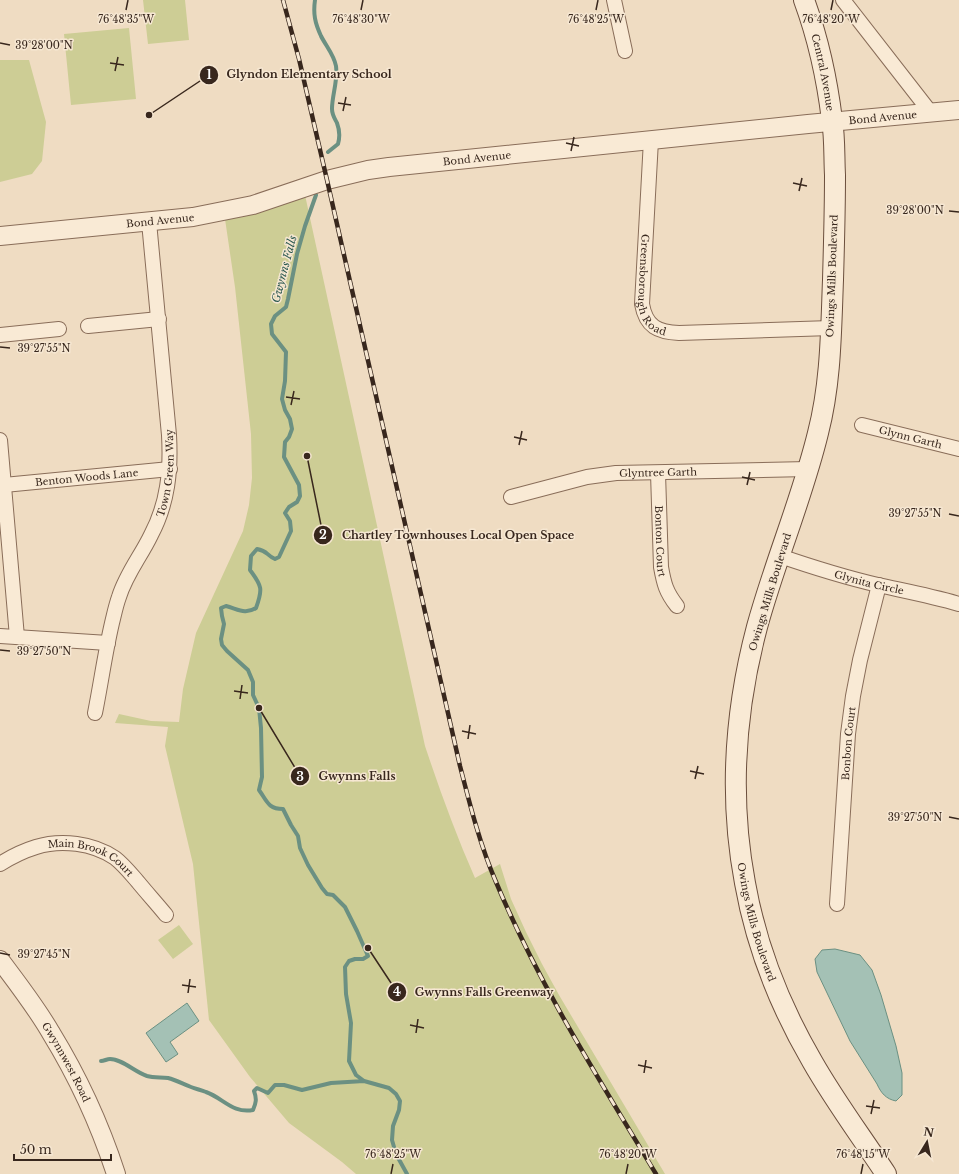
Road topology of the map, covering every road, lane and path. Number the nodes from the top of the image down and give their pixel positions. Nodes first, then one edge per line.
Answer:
1 (614, 0) edge
2 (804, 0) edge
3 (842, 0) edge
4 (625, 51) dead end
5 (959, 110) edge
6 (931, 113) junction
7 (833, 122) junction
8 (651, 140) junction
9 (149, 222) junction
10 (0, 236) edge
11 (159, 320) junction
12 (88, 326) dead end
13 (831, 328) junction
14 (59, 330) dead end
15 (0, 335) edge
16 (862, 425) dead end
17 (0, 440) edge
18 (959, 449) edge
19 (808, 468) junction
20 (170, 470) junction
21 (658, 473) junction
22 (4, 485) junction
23 (511, 497) dead end
24 (780, 556) junction
25 (879, 585) junction
26 (959, 604) edge
27 (677, 606) dead end
28 (0, 636) edge
29 (17, 637) junction
30 (108, 643) junction
31 (95, 713) dead end
32 (0, 864) edge
33 (837, 904) dead end
34 (166, 915) dead end
35 (0, 960) edge
36 (116, 1174) edge
37 (886, 1174) edge

1 - 4 street
2 - 7 main road, Central Avenue
3 - 6 street
5 - 6 street, Bond Avenue
6 - 7 street, Bond Avenue
7 - 8 street, Bond Avenue
7 - 13 main road, Owings Mills Boulevard
8 - 9 street, Bond Avenue
8 - 13 street, Greensborough Road
9 - 10 street, Bond Avenue
9 - 11 street, Town Green Way
11 - 12 street
11 - 20 street, Town Green Way
13 - 19 main road, Owings Mills Boulevard
14 - 15 street
16 - 18 street, Glynn Garth
17 - 22 street
19 - 21 street, Glyntree Garth
19 - 24 main road, Owings Mills Boulevard
20 - 22 street, Benton Woods Lane
20 - 30 street, Town Green Way
21 - 23 street, Glyntree Garth
21 - 27 street, Bonton Court
22 - 29 street
24 - 25 street, Glynita Circle
24 - 37 main road, Owings Mills Boulevard
25 - 26 street, Glynita Circle
25 - 33 street, Bonbon Court
28 - 29 street
29 - 30 street
30 - 31 street, Town Green Way
32 - 34 street, Main Brook Court
35 - 36 street, Gwynnwest Road

